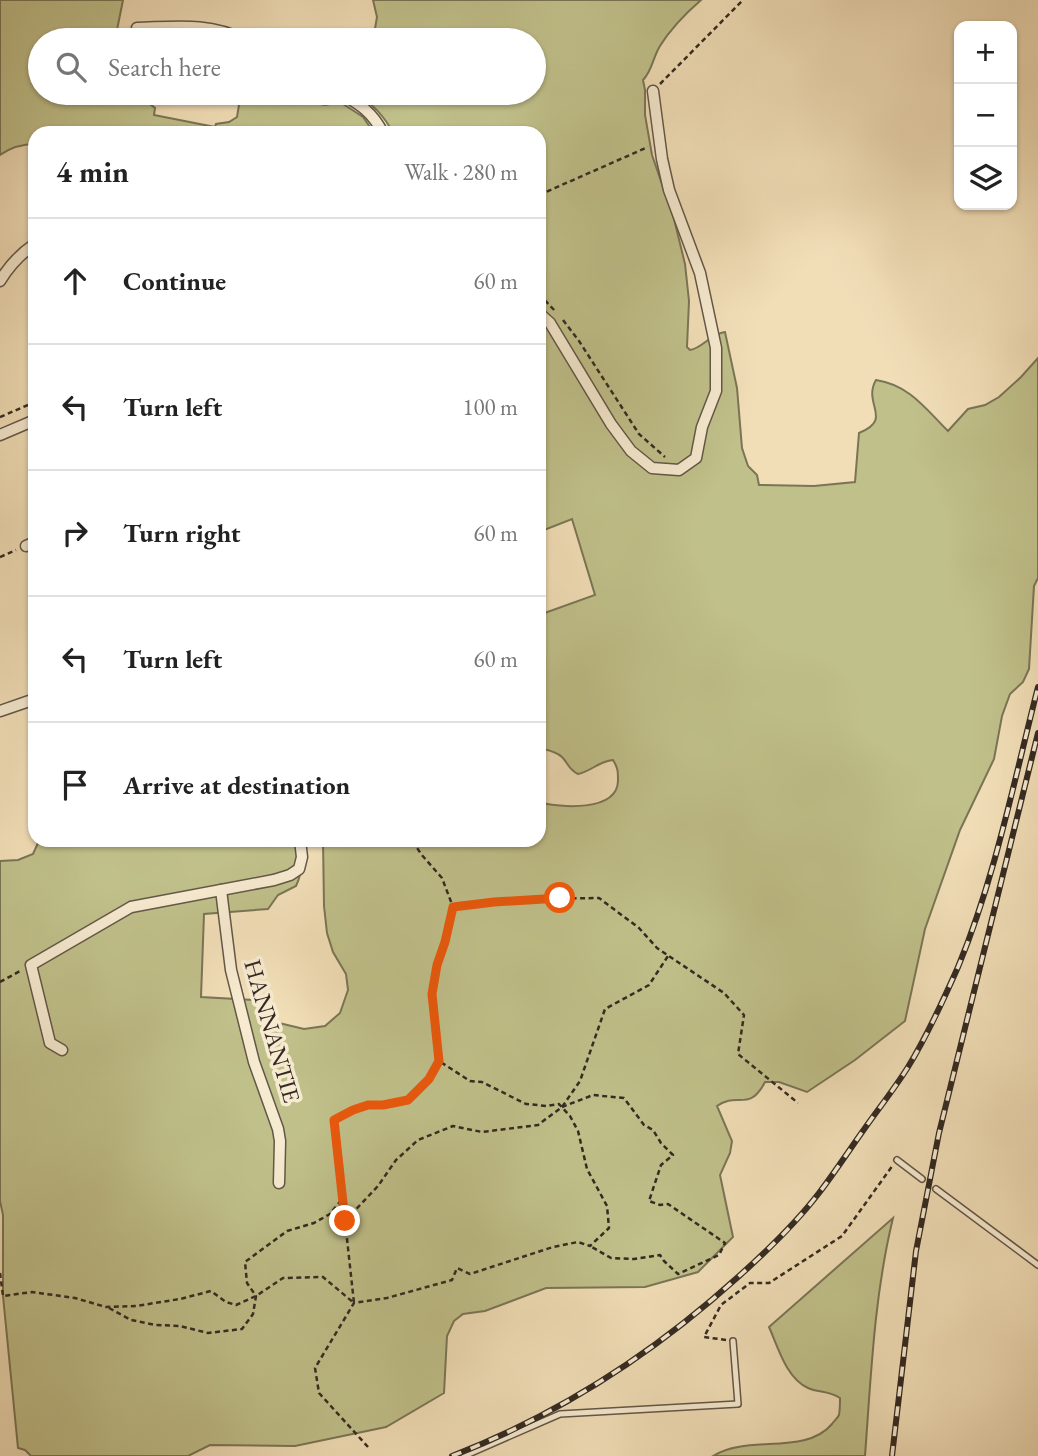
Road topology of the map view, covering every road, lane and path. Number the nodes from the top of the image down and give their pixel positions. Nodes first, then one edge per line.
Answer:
1 (743, 0) edge
2 (137, 28) dead end
3 (206, 28) edge
4 (653, 91) joint
5 (361, 105) edge
6 (379, 126) edge
7 (660, 142) junction
8 (546, 192) edge
9 (28, 248) edge
10 (0, 281) edge
11 (546, 301) edge
12 (546, 319) edge
13 (28, 406) edge
14 (0, 420) edge
15 (28, 423) edge
16 (2, 434) edge
17 (679, 470) junction
18 (28, 545) edge
19 (0, 557) edge
20 (28, 702) edge
21 (0, 712) edge
22 (301, 847) edge
23 (416, 847) edge
24 (221, 890) junction
25 (453, 907) junction
26 (668, 956) junction
27 (31, 965) junction
28 (0, 982) edge
29 (62, 1050) dead end
30 (439, 1061) junction
31 (798, 1103) dead end
32 (562, 1107) junction
33 (897, 1160) joint
34 (922, 1179) dead end
35 (279, 1183) dead end
36 (936, 1189) dead end
37 (342, 1198) junction
38 (345, 1221) junction
39 (590, 1246) junction
40 (1038, 1265) edge
41 (0, 1273) edge
42 (1, 1296) edge
43 (256, 1296) junction
44 (354, 1303) junction
45 (106, 1307) junction
46 (733, 1340) joint
47 (368, 1447) dead end
48 (464, 1456) edge

1 - 4 path
2 - 3 street
4 - 7 street
5 - 6 street
7 - 8 path
7 - 17 street
9 - 10 street
11 - 17 path
12 - 17 street
13 - 14 path
14 - 16 street
15 - 16 street
18 - 19 path
20 - 21 street
22 - 24 street
23 - 25 path
24 - 27 street
24 - 35 street, HANNANTIE
25 - 26 path
25 - 30 path
26 - 31 path
26 - 32 path
27 - 28 path
27 - 29 street
30 - 32 path
30 - 37 path
32 - 38 path
32 - 39 path
32 - 39 path
33 - 34 lane
33 - 46 path
36 - 40 lane
37 - 38 path
37 - 43 path
38 - 44 path
39 - 44 path
41 - 42 path
42 - 45 path
43 - 44 path
43 - 45 path
43 - 45 path
44 - 47 path
46 - 48 lane

